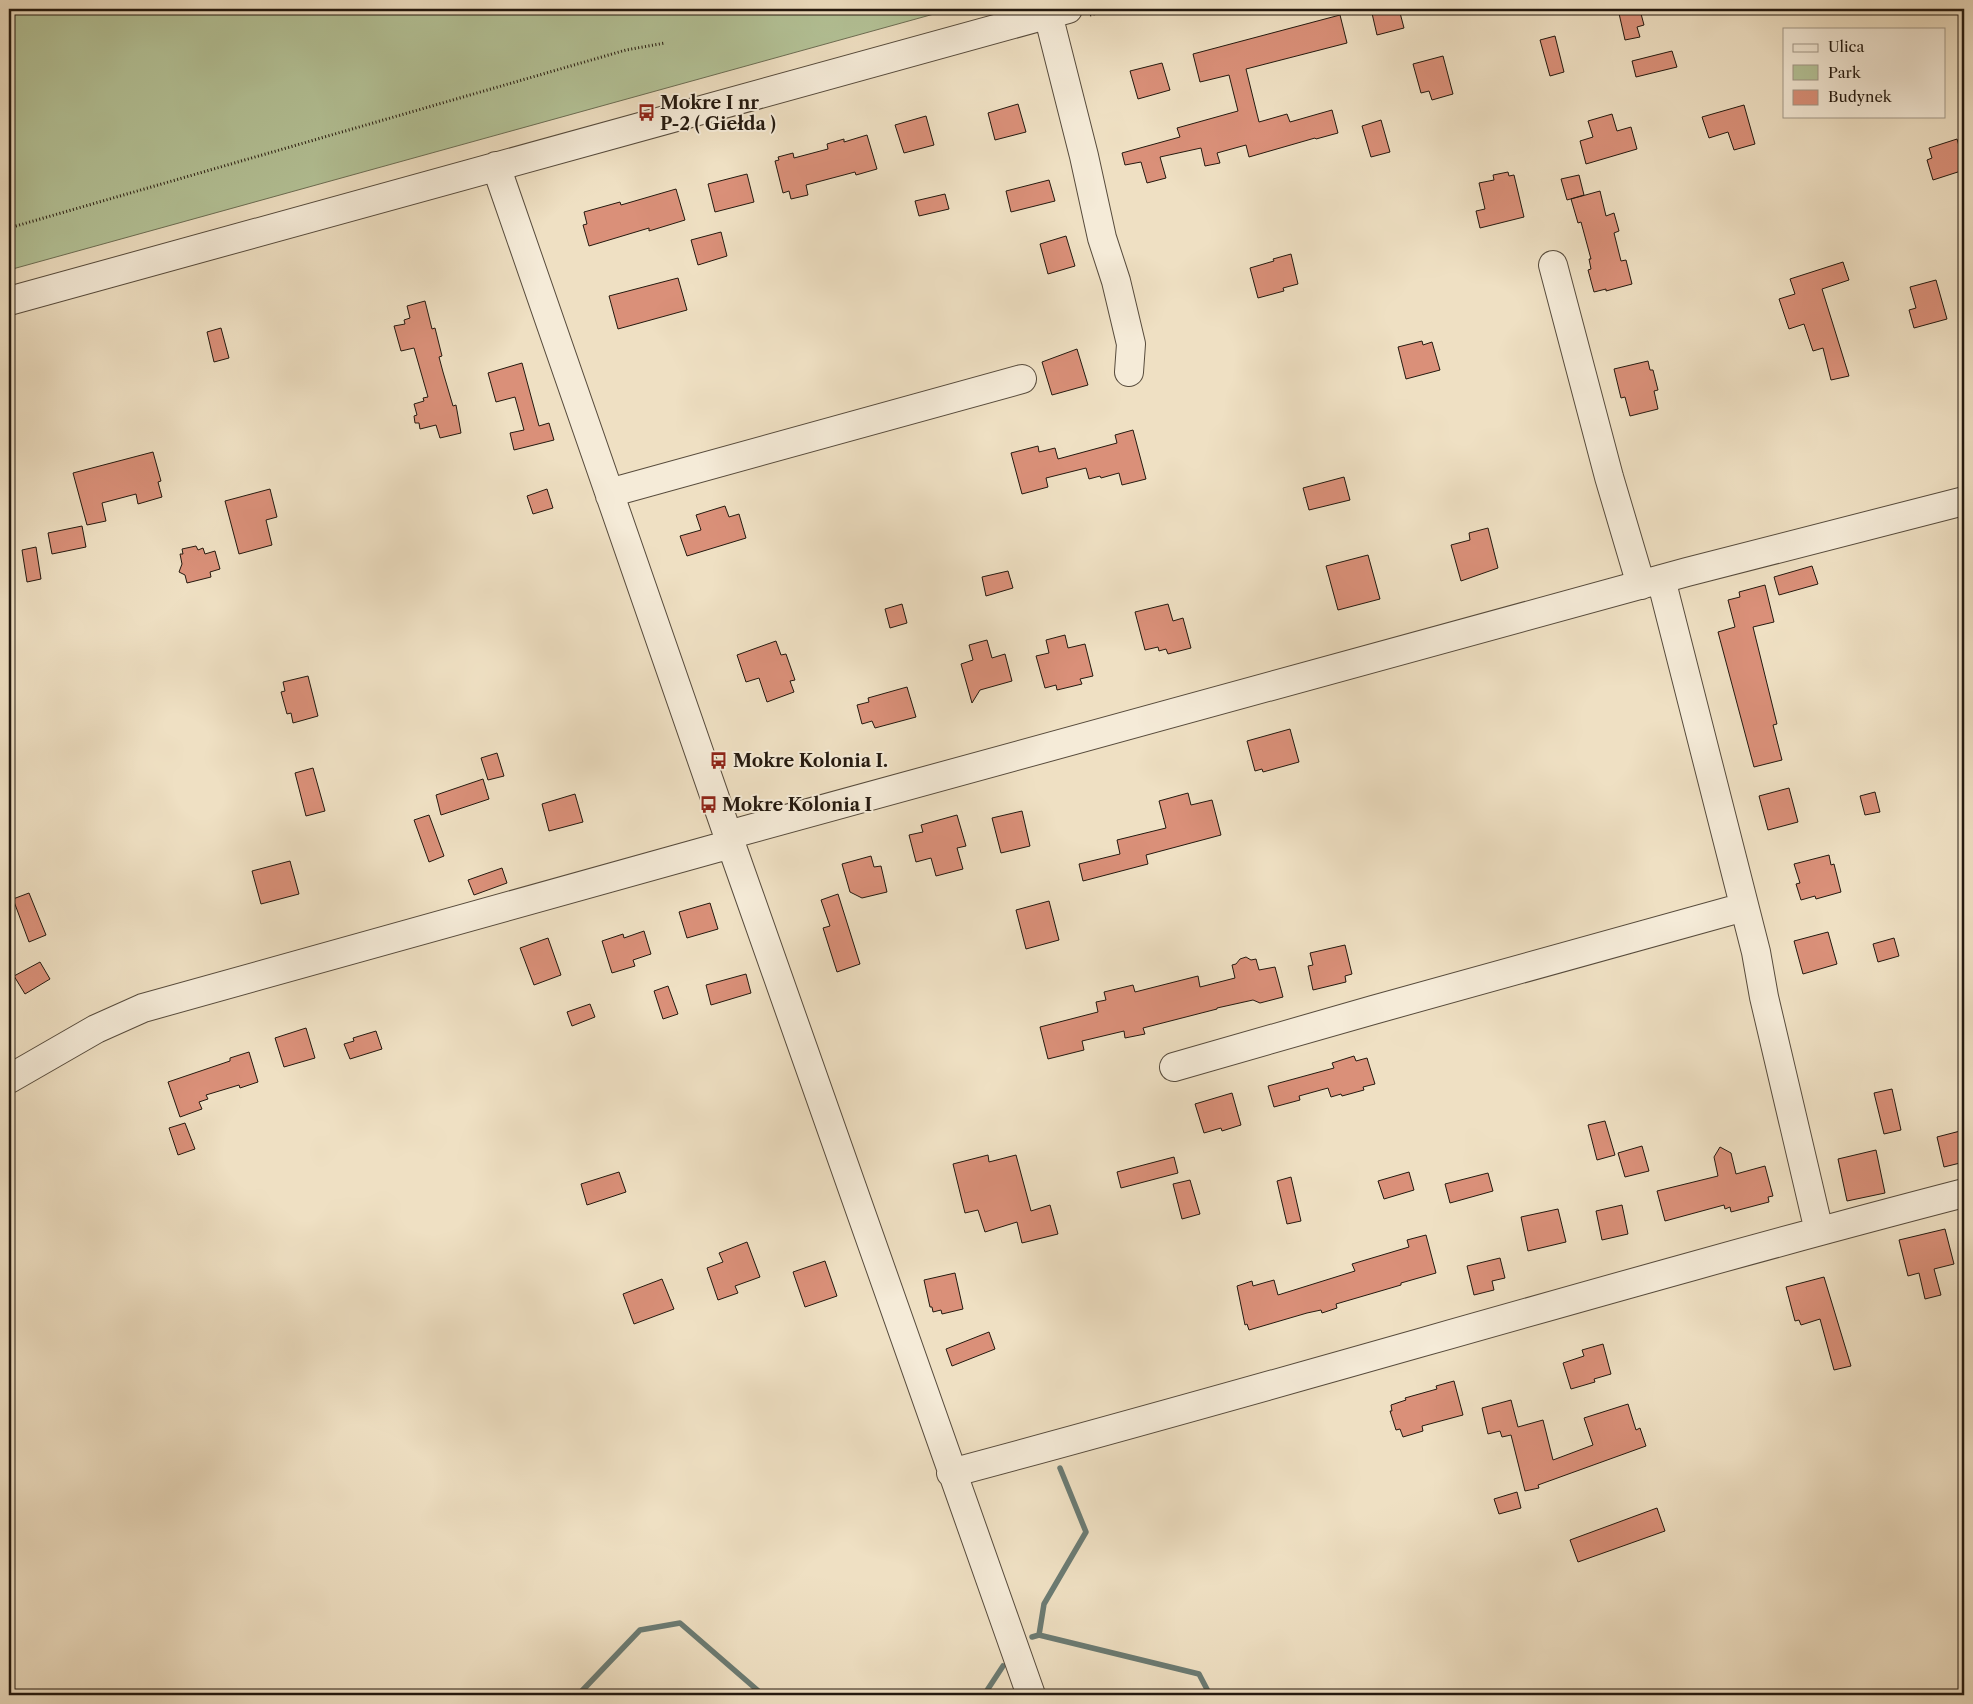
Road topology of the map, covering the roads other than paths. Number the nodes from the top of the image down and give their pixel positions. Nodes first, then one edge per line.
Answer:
1 (1058, 12) edge
2 (496, 166) junction
3 (1553, 265) dead end
4 (9, 301) edge
5 (1129, 372) dead end
6 (1022, 379) dead end
7 (610, 496) junction
8 (1964, 501) edge
9 (1651, 582) junction
10 (729, 840) junction
11 (1744, 907) junction
12 (1174, 1067) dead end
13 (9, 1079) edge
14 (1964, 1193) edge
15 (1820, 1231) junction
16 (951, 1473) junction
17 (1031, 1695) edge

1 - 2 street
1 - 5 street
2 - 4 street
2 - 7 street
3 - 9 street
6 - 7 street
7 - 10 street
8 - 9 street
9 - 10 street
9 - 11 street
10 - 13 street
10 - 16 street
11 - 12 street
11 - 15 street
14 - 15 street
15 - 16 street
16 - 17 street

